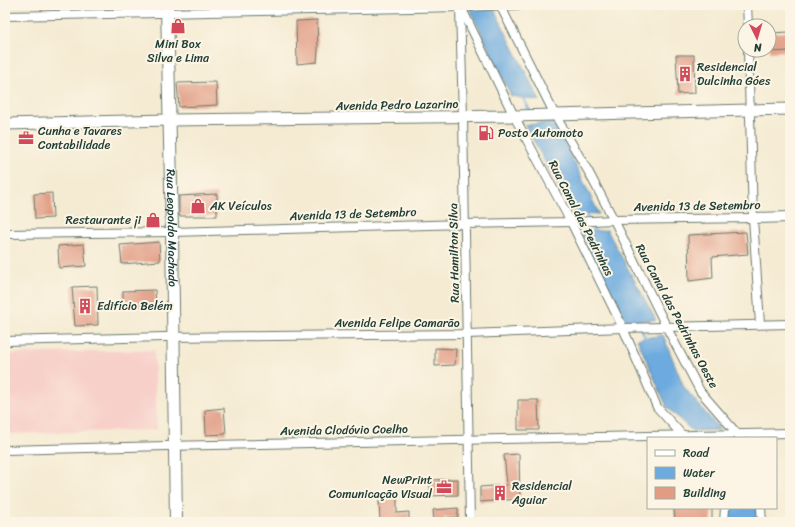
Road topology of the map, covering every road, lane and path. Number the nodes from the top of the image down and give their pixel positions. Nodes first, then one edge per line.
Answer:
1 (518, 5) edge
2 (747, 5) edge
3 (499, 6) edge
4 (462, 7) edge
5 (168, 9) edge
6 (5, 16) edge
7 (748, 18) edge
8 (748, 58) edge
9 (790, 109) edge
10 (750, 110) junction
11 (555, 115) junction
12 (514, 116) junction
13 (463, 117) junction
14 (169, 120) junction
15 (5, 124) edge
16 (790, 217) edge
17 (753, 218) junction
18 (614, 220) junction
19 (571, 222) junction
20 (465, 224) junction
21 (172, 232) junction
22 (5, 234) edge
23 (760, 324) junction
24 (790, 324) edge
25 (627, 328) junction
26 (664, 328) junction
27 (467, 334) junction
28 (173, 336) junction
29 (5, 342) edge
30 (790, 433) edge
31 (737, 436) edge
32 (647, 437) edge
33 (684, 437) edge
34 (468, 439) junction
35 (174, 446) junction
36 (5, 450) edge
37 (725, 509) edge
38 (761, 509) edge
39 (176, 522) edge
40 (470, 522) edge
41 (724, 522) edge
42 (762, 522) edge

1 - 3 street
2 - 7 street
3 - 4 street
3 - 11 street
4 - 5 street
4 - 12 street, Rua Canal das Pedrinhas
4 - 13 street, Rua Hamilton Silva
5 - 6 street
5 - 14 main road, Rua Leopoldo Machado
8 - 10 street
9 - 10 main road, Avenida Pedro Lazarino
10 - 11 main road, Avenida Pedro Lazarino
10 - 17 street
11 - 12 main road, Avenida Pedro Lazarino
11 - 18 street
12 - 13 main road, Avenida Pedro Lazarino
12 - 19 street, Rua Canal das Pedrinhas
13 - 14 main road, Avenida Pedro Lazarino
13 - 20 street, Rua Hamilton Silva
14 - 15 main road, Avenida Pedro Lazarino
14 - 21 main road, Rua Leopoldo Machado
16 - 17 street, Avenida 13 de Setembro
17 - 18 street, Avenida 13 de Setembro
17 - 23 street
18 - 19 street, Avenida 13 de Setembro
18 - 26 street, Rua Canal das Pedrinhas Oeste
19 - 20 street, Avenida 13 de Setembro
19 - 25 street, Rua Canal das Pedrinhas
20 - 21 street, Avenida 13 de Setembro
20 - 27 street, Rua Hamilton Silva
21 - 22 street, Avenida 13 de Setembro
21 - 28 main road, Rua Leopoldo Machado
23 - 24 street, Avenida Felipe Camarão
23 - 26 street, Avenida Felipe Camarão
25 - 26 street, Avenida Felipe Camarão
25 - 27 street, Avenida Felipe Camarão
25 - 33 street, Rua Canal das Pedrinhas
26 - 31 street, Rua Canal das Pedrinhas Oeste
27 - 28 street, Avenida Felipe Camarão
27 - 34 street, Rua Hamilton Silva
28 - 29 street, Avenida Felipe Camarão
28 - 35 main road, Rua Leopoldo Machado
30 - 31 street
31 - 33 street, Avenida Clodóvio Coelho
32 - 34 street, Avenida Clodóvio Coelho
34 - 35 street, Avenida Clodóvio Coelho
34 - 40 street, Rua Hamilton Silva
35 - 36 street, Avenida Clodóvio Coelho
35 - 39 main road, Rua Leopoldo Machado
37 - 41 street
38 - 42 street

